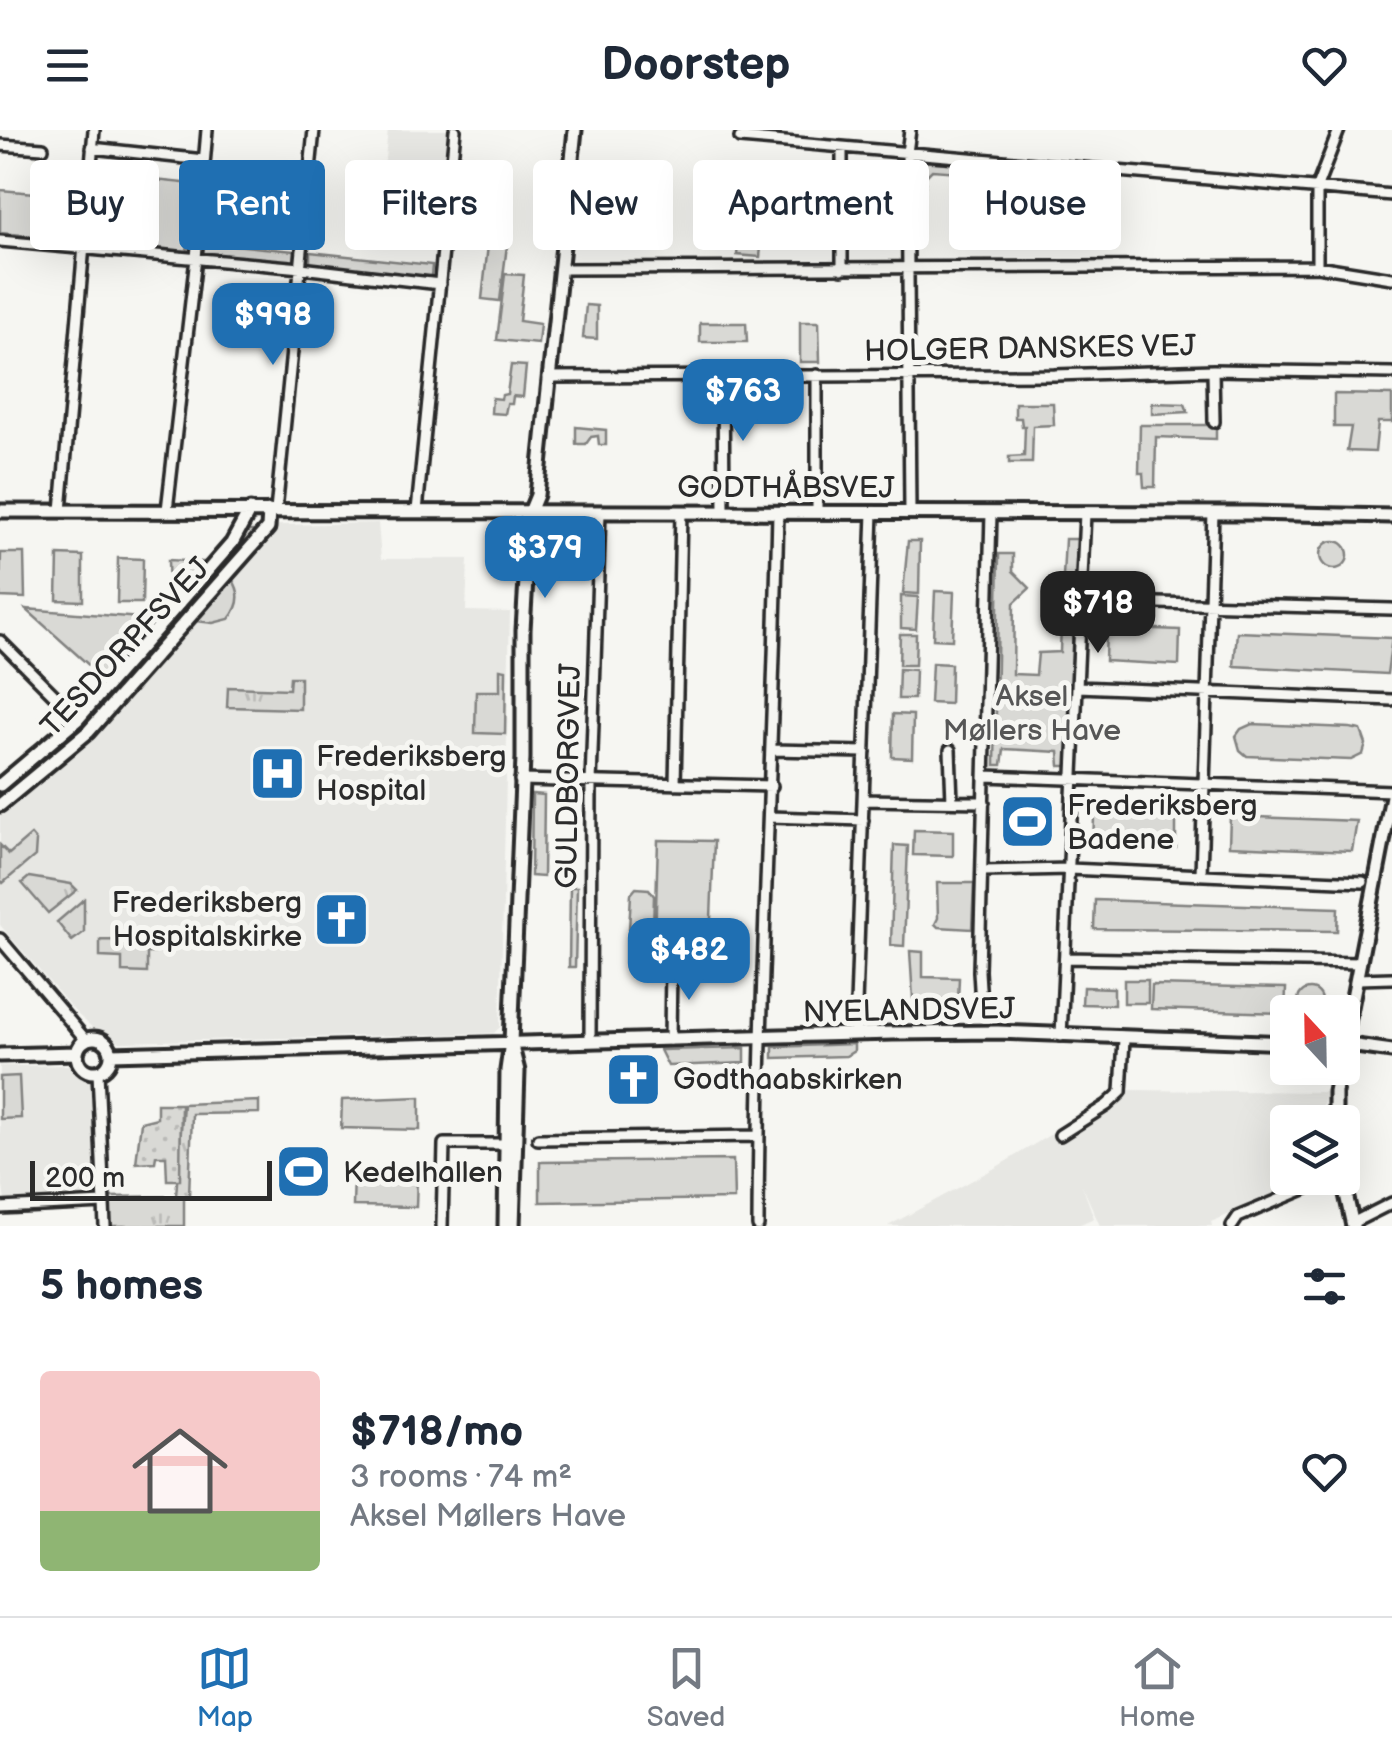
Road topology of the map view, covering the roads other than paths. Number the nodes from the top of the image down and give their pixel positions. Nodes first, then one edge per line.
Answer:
1 (94, 130) edge
2 (207, 130) edge
3 (314, 130) edge
4 (455, 130) edge
5 (574, 130) edge
6 (910, 130) edge
7 (1340, 130) edge
8 (740, 138) dead end
9 (0, 145) edge
10 (842, 147) junction
11 (42, 148) dead end
12 (92, 148) junction
13 (907, 154) junction
14 (91, 160) edge
15 (204, 160) joint
16 (1318, 188) junction
17 (1392, 195) edge
18 (0, 241) edge
19 (30, 244) edge
20 (82, 250) edge
21 (105, 250) edge
22 (197, 250) edge
23 (196, 258) junction
24 (1317, 266) junction
25 (301, 268) junction
26 (842, 268) junction
27 (907, 268) junction
28 (560, 270) junction
29 (1392, 278) edge
30 (440, 284) junction
31 (1213, 370) junction
32 (1392, 373) edge
33 (817, 375) junction
34 (908, 375) junction
35 (723, 376) junction
36 (548, 377) junction
37 (1214, 422) dead end
38 (168, 510) junction
39 (250, 510) junction
40 (61, 511) junction
41 (272, 511) junction
42 (417, 511) junction
43 (0, 512) edge
44 (530, 512) junction
45 (600, 512) junction
46 (681, 512) junction
47 (724, 512) junction
48 (778, 512) junction
49 (817, 512) junction
50 (873, 512) junction
51 (910, 512) junction
52 (1213, 512) junction
53 (991, 513) junction
54 (1085, 513) junction
55 (1392, 516) edge
56 (1081, 600) junction
57 (1210, 605) junction
58 (1392, 610) edge
59 (0, 641) edge
60 (1078, 687) junction
61 (1206, 692) junction
62 (1392, 700) edge
63 (65, 706) dead end
64 (774, 750) junction
65 (950, 750) dead end
66 (865, 752) junction
67 (985, 776) junction
68 (1074, 779) junction
69 (520, 780) junction
70 (590, 783) junction
71 (675, 784) junction
72 (1204, 784) junction
73 (0, 785) edge
74 (772, 786) junction
75 (1392, 794) edge
76 (864, 800) junction
77 (952, 802) junction
78 (984, 802) junction
79 (0, 805) edge
80 (770, 817) junction
81 (863, 820) junction
82 (1387, 848) edge
83 (1069, 870) junction
84 (983, 871) junction
85 (1201, 874) junction
86 (1363, 882) dead end
87 (0, 939) edge
88 (1066, 958) junction
89 (1360, 963) junction
90 (671, 966) dead end
91 (1392, 978) edge
92 (1357, 979) junction
93 (1354, 995) edge
94 (981, 1005) dead end
95 (982, 1017) dead end
96 (982, 1032) junction
97 (856, 1034) junction
98 (1061, 1036) junction
99 (762, 1037) junction
100 (1124, 1039) junction
101 (86, 1040) junction
102 (670, 1040) junction
103 (590, 1041) junction
104 (511, 1042) junction
105 (1270, 1042) edge
106 (1360, 1048) edge
107 (1392, 1051) edge
108 (77, 1054) junction
109 (111, 1054) junction
110 (0, 1055) edge
111 (98, 1072) junction
112 (1060, 1135) dead end
113 (758, 1136) junction
114 (538, 1139) dead end
115 (511, 1144) junction
116 (1290, 1195) edge
117 (1346, 1195) edge
118 (104, 1203) junction
119 (1392, 1203) edge
120 (0, 1208) edge
121 (1353, 1224) edge
122 (105, 1226) edge
123 (442, 1226) edge
124 (505, 1226) edge
125 (513, 1226) edge
126 (758, 1226) edge
127 (1222, 1226) edge
128 (1231, 1226) edge

1 - 12 street
2 - 15 street
3 - 25 street
4 - 30 street
5 - 28 street
6 - 13 street
7 - 16 street
8 - 10 street
9 - 11 street
10 - 13 street
10 - 26 street
12 - 14 street
12 - 15 street
13 - 16 street
13 - 27 street
16 - 17 street
16 - 24 street
18 - 19 street
20 - 40 street
21 - 23 street
22 - 23 street
23 - 25 street
23 - 38 street
24 - 27 street
24 - 29 street
25 - 30 street
25 - 41 street
26 - 27 street
26 - 28 street
27 - 34 street
28 - 36 street
30 - 42 street
31 - 32 street, HOLGER DANSKES VEJ
31 - 34 street, HOLGER DANSKES VEJ
31 - 37 street, HOLGER DANSKES VEJ
33 - 34 street, HOLGER DANSKES VEJ
33 - 35 street, HOLGER DANSKES VEJ
33 - 49 street
34 - 51 street
35 - 36 street, HOLGER DANSKES VEJ
35 - 47 street
36 - 44 street
38 - 39 street, GODTHÅBSVEJ
38 - 40 street, GODTHÅBSVEJ
39 - 41 street, GODTHÅBSVEJ
39 - 73 street, TESDORPFSVEJ
40 - 43 street, GODTHÅBSVEJ
41 - 42 street, GODTHÅBSVEJ
41 - 79 street, TESDORPFSVEJ
42 - 44 street, GODTHÅBSVEJ
44 - 45 street, GODTHÅBSVEJ
44 - 69 street
45 - 46 street, GODTHÅBSVEJ
45 - 70 street, GULDBORGVEJ
46 - 47 street, GODTHÅBSVEJ
46 - 71 street
47 - 48 street, GODTHÅBSVEJ
48 - 49 street, GODTHÅBSVEJ
48 - 64 street
49 - 50 street, GODTHÅBSVEJ
50 - 51 street, GODTHÅBSVEJ
50 - 66 street
51 - 53 street, GODTHÅBSVEJ
52 - 54 street, GODTHÅBSVEJ
52 - 55 street, GODTHÅBSVEJ
52 - 57 street
53 - 54 street, GODTHÅBSVEJ
53 - 67 street
54 - 56 street
56 - 57 street
56 - 60 street
57 - 58 street
57 - 61 street
59 - 63 street
60 - 61 street
60 - 68 street
61 - 62 street
61 - 72 street
64 - 66 street
64 - 74 street
65 - 77 street
66 - 76 street
67 - 68 street
67 - 78 street
68 - 72 street
68 - 83 street
69 - 70 street
69 - 104 street
70 - 71 street
70 - 103 street, GULDBORGVEJ
71 - 74 street
72 - 75 street
72 - 85 street
74 - 80 street
75 - 82 street
76 - 77 street
76 - 81 street
77 - 78 street
78 - 84 street
80 - 81 street
80 - 99 street
81 - 97 street
82 - 89 street
83 - 84 street
83 - 85 street
83 - 88 street
84 - 94 street
85 - 86 street
87 - 101 street
88 - 89 street
88 - 98 street
89 - 92 street
90 - 102 street
91 - 92 street
92 - 93 street
95 - 96 street
96 - 97 street, NYELANDSVEJ
96 - 98 street, NYELANDSVEJ
97 - 99 street, NYELANDSVEJ
98 - 100 street, NYELANDSVEJ
99 - 102 street, NYELANDSVEJ
99 - 113 street
100 - 105 street, NYELANDSVEJ
100 - 112 street
101 - 108 street
101 - 109 street
102 - 103 street, NYELANDSVEJ
103 - 104 street, NYELANDSVEJ
104 - 109 street, NYELANDSVEJ
104 - 115 street
106 - 107 street
108 - 110 street
108 - 111 street
109 - 111 street
111 - 118 street
113 - 114 street
113 - 126 street
115 - 123 street
115 - 124 street
115 - 125 street
116 - 128 street
117 - 121 street
118 - 120 street
118 - 122 street
119 - 121 street
127 - 128 street

